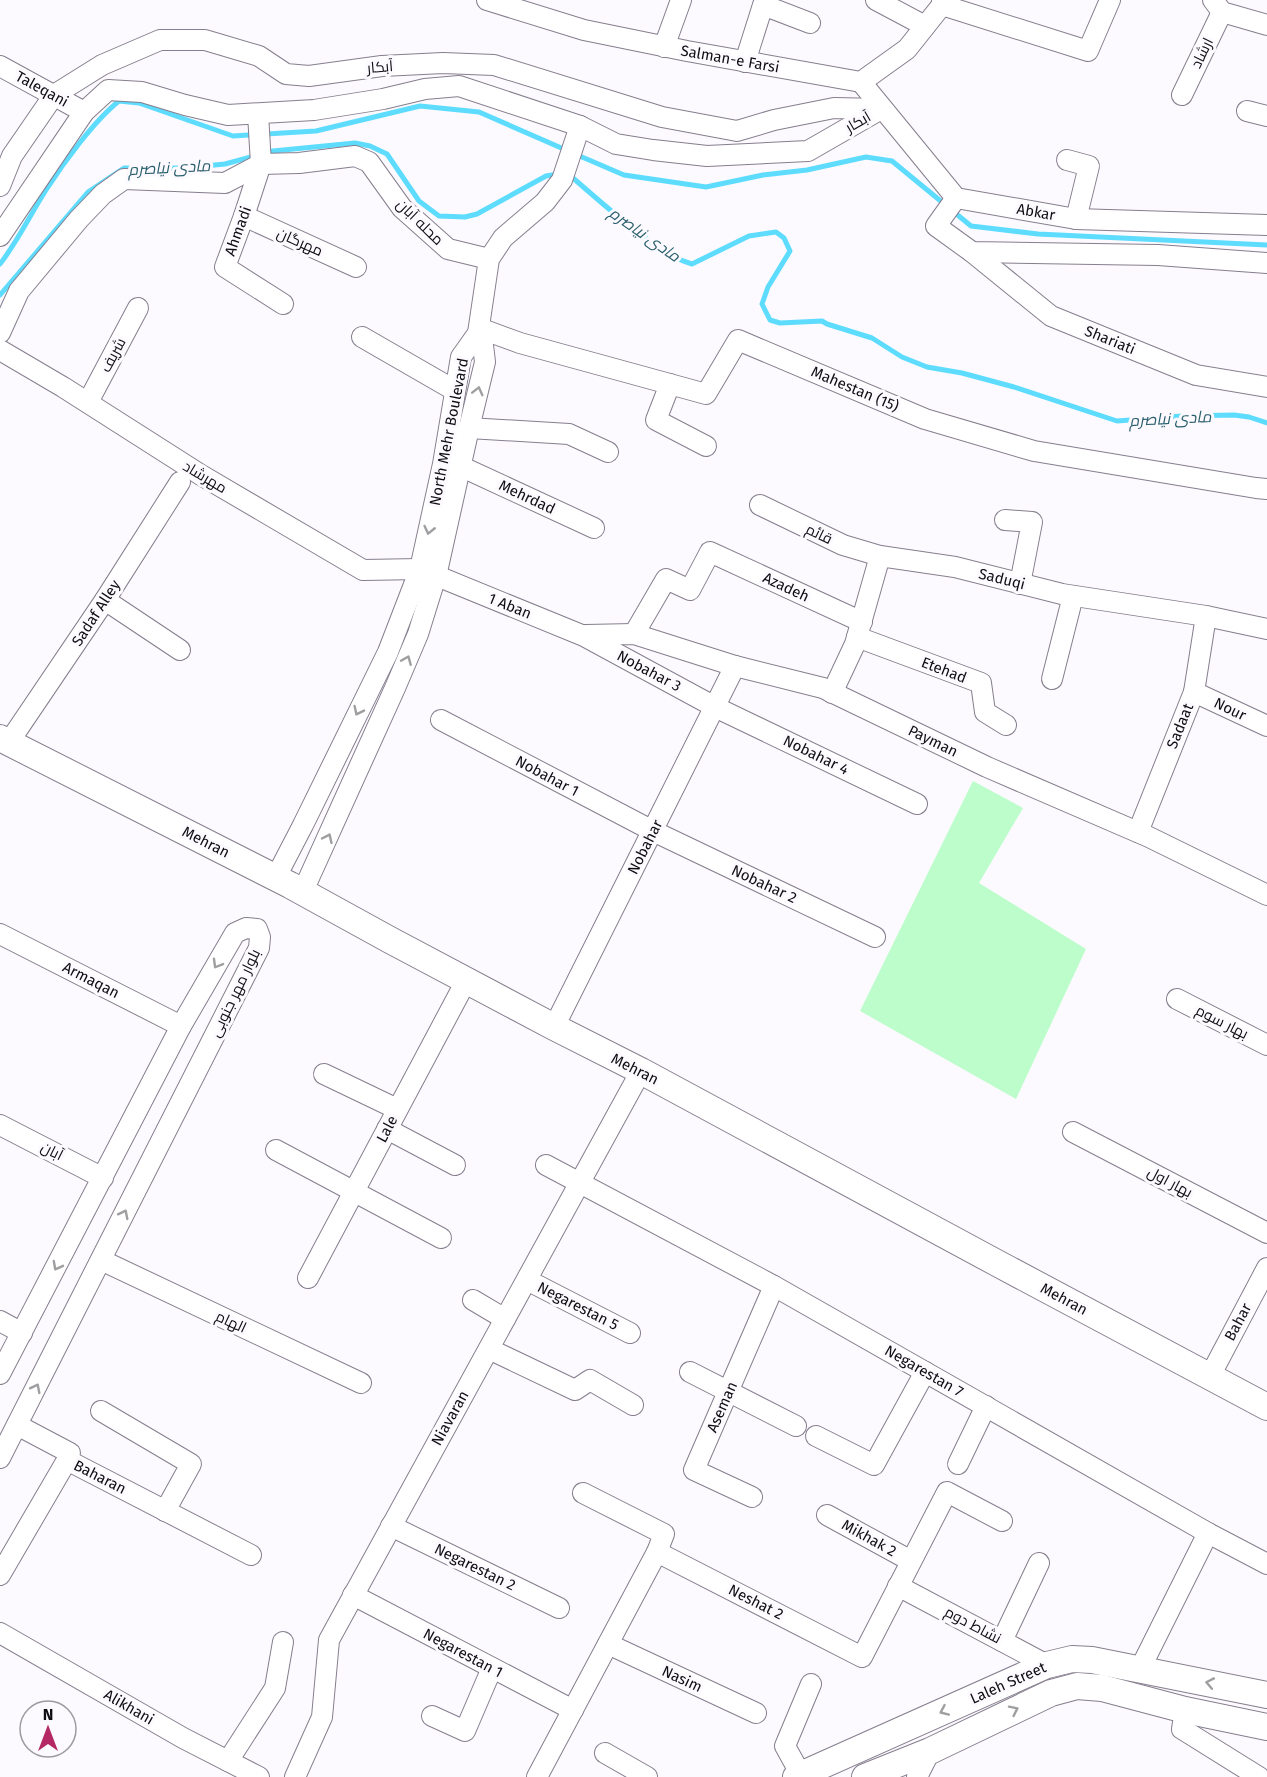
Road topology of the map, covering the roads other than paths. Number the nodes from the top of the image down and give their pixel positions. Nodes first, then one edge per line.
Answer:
1 (681, 0) edge
2 (876, 0) edge
3 (1110, 0) edge
4 (497, 2) edge
5 (942, 2) edge
6 (1217, 6) edge
7 (810, 23) dead end
8 (1267, 25) edge
9 (925, 26) junction
10 (664, 47) junction
11 (745, 62) junction
12 (0, 66) edge
13 (861, 82) junction
14 (54, 95) junction
15 (1182, 95) dead end
16 (881, 109) junction
17 (1247, 111) dead end
18 (84, 112) junction
19 (258, 114) junction
20 (1267, 116) edge
21 (580, 126) junction
22 (1067, 160) dead end
23 (261, 164) junction
24 (0, 186) edge
25 (956, 198) junction
26 (244, 216) junction
27 (1076, 219) junction
28 (1267, 225) edge
29 (0, 236) edge
30 (972, 252) junction
31 (489, 259) junction
32 (1267, 263) edge
33 (356, 267) dead end
34 (283, 304) dead end
35 (138, 309) dead end
36 (479, 331) junction
37 (0, 333) edge
38 (362, 337) dead end
39 (0, 350) edge
40 (670, 384) junction
41 (1267, 387) edge
42 (454, 390) junction
43 (88, 402) junction
44 (469, 428) junction
45 (706, 446) dead end
46 (608, 452) dead end
47 (460, 466) junction
48 (180, 482) dead end
49 (1267, 489) edge
50 (760, 505) dead end
51 (1005, 520) dead end
52 (594, 528) dead end
53 (880, 556) junction
54 (428, 572) junction
55 (1020, 584) junction
56 (1073, 596) junction
57 (105, 600) junction
58 (1206, 616) junction
59 (860, 629) junction
60 (1267, 629) edge
61 (634, 634) junction
62 (584, 636) junction
63 (180, 650) dead end
64 (735, 666) junction
65 (1052, 679) dead end
66 (1194, 692) junction
67 (832, 693) junction
68 (715, 707) junction
69 (441, 720) dead end
70 (1006, 725) dead end
71 (1267, 726) edge
72 (4, 740) edge
73 (917, 804) dead end
74 (653, 831) junction
75 (1138, 832) junction
76 (276, 877) junction
77 (303, 891) junction
78 (1267, 895) edge
79 (0, 934) edge
80 (875, 936) dead end
81 (466, 981) junction
82 (1177, 999) dead end
83 (181, 1026) junction
84 (554, 1027) junction
85 (1267, 1046) edge
86 (641, 1071) junction
87 (324, 1074) dead end
88 (397, 1109) junction
89 (132, 1122) junction
90 (0, 1125) edge
91 (387, 1129) junction
92 (1073, 1132) dead end
93 (162, 1139) junction
94 (276, 1150) dead end
95 (456, 1164) dead end
96 (546, 1164) dead end
97 (103, 1178) junction
98 (580, 1183) junction
99 (354, 1192) junction
100 (1267, 1233) edge
101 (441, 1238) dead end
102 (101, 1260) junction
103 (1267, 1268) edge
104 (308, 1278) dead end
105 (526, 1280) junction
106 (774, 1286) junction
107 (473, 1300) dead end
108 (505, 1319) junction
109 (0, 1321) edge
110 (22, 1333) junction
111 (630, 1333) dead end
112 (489, 1349) junction
113 (690, 1372) dead end
114 (925, 1372) junction
115 (0, 1374) edge
116 (1210, 1376) junction
117 (362, 1383) dead end
118 (729, 1392) junction
119 (633, 1405) dead end
120 (986, 1406) junction
121 (1267, 1407) edge
122 (101, 1411) dead end
123 (17, 1425) junction
124 (796, 1426) dead end
125 (816, 1436) dead end
126 (0, 1458) edge
127 (67, 1460) junction
128 (958, 1464) dead end
129 (583, 1493) dead end
130 (752, 1497) dead end
131 (165, 1511) junction
132 (827, 1515) dead end
133 (1002, 1521) dead end
134 (391, 1526) junction
135 (1208, 1533) junction
136 (657, 1552) junction
137 (251, 1555) dead end
138 (911, 1561) junction
139 (1039, 1563) dead end
140 (1267, 1564) edge
141 (0, 1575) edge
142 (898, 1586) junction
143 (353, 1595) junction
144 (559, 1608) dead end
145 (0, 1633) edge
146 (1002, 1641) junction
147 (283, 1642) dead end
148 (608, 1644) junction
149 (1047, 1665) junction
150 (492, 1668) junction
151 (1140, 1670) junction
152 (811, 1684) dead end
153 (1267, 1695) edge
154 (573, 1710) junction
155 (1185, 1710) junction
156 (756, 1713) dead end
157 (432, 1716) dead end
158 (1267, 1727) edge
159 (930, 1751) junction
160 (605, 1753) dead end
161 (228, 1761) junction
162 (798, 1776) edge
163 (259, 1777) edge
164 (295, 1777) edge
165 (537, 1777) edge
166 (647, 1777) edge
167 (865, 1777) edge
168 (917, 1777) edge
169 (1259, 1777) edge

1 - 10 street
2 - 9 street
3 - 5 street
4 - 10 street, Salman-e Farsi
5 - 9 street
6 - 8 street
6 - 15 street, ارشاد
7 - 11 street
9 - 13 street
10 - 11 street, Salman-e Farsi
11 - 13 street, Salman-e Farsi
12 - 14 street, Taleqani
13 - 16 street
14 - 16 street, آبکار
14 - 18 street, Taleqani
14 - 24 street, آبکار
16 - 21 street, آبکار
16 - 25 street
17 - 20 street
18 - 19 street, آبکار
18 - 29 street, آبکار
19 - 21 street, آبکار
19 - 23 street
21 - 31 street
22 - 27 street
23 - 26 street, Ahmadi
23 - 31 street, محله آبان
23 - 37 street
25 - 27 street, Abkar
25 - 30 street
26 - 33 street, مهرگان
26 - 34 street, Ahmadi
27 - 28 street, Abkar
30 - 32 street
30 - 41 street, Shariati
31 - 36 street
35 - 43 street, شریف
36 - 40 street, Mahestan (15)
36 - 42 street, North Mehr Boulevard
44 -> 36 street, North Mehr Boulevard
38 - 42 street
39 - 43 street, مهرشاد
40 - 45 street
40 - 49 street, Mahestan (15)
42 -> 54 street, North Mehr Boulevard
43 - 54 street, مهرشاد
44 - 46 street
44 - 47 street, North Mehr Boulevard
47 - 52 street, Mehrdad
47 - 54 street, North Mehr Boulevard
48 - 57 street, Sadaf Alley
50 - 53 street, قائم
51 - 55 street
53 - 55 street, Saduqi
53 - 59 street
54 - 62 street, 1 Aban
54 -> 76 street, North Mehr Boulevard
77 -> 54 street, North Mehr Boulevard
55 - 56 street, Saduqi
56 - 58 street, Saduqi
56 - 65 street
57 - 63 street
57 - 72 street, Sadaf Alley
58 - 60 street, Saduqi
58 - 66 street, Sadaat
59 - 61 street, Azadeh
59 - 67 street
59 - 70 street, Etehad
61 - 62 street, Payman
61 - 64 street, Payman
62 - 68 street, Nobahar 3
64 - 67 street, Payman
64 - 68 street, Nobahar
66 - 71 street, Nour
66 - 75 street, Sadaat
67 - 75 street, Payman
68 - 73 street, Nobahar 4
68 - 74 street, Nobahar
69 - 74 street, Nobahar 1
72 - 76 main road, Mehran
74 - 80 street, Nobahar 2
74 - 84 street, Nobahar
75 - 78 street, Payman
76 - 77 main road, Mehran
77 - 81 main road, Mehran
79 - 83 street, Armaqan
81 - 84 main road, Mehran
81 - 88 street, Lale
82 - 85 street, بهار سوم
83 - 89 street, بلوار مهر جنوبی
93 -> 83 street, بلوار مهر جنوبی
84 - 86 main road, Mehran
86 - 98 street, Niavaran
86 - 116 main road, Mehran
87 - 88 street
88 - 91 street, Lale
89 - 93 street
89 - 97 street, بلوار مهر جنوبی
90 - 97 street, آبان
91 - 95 street
91 - 99 street, Lale
92 - 100 street, بهار اول
102 -> 93 street, بلوار مهر جنوبی
94 - 99 street
96 - 98 street, Negarestan 7
97 -> 110 street, بلوار مهر جنوبی
98 - 105 street, Niavaran
98 - 106 street, Negarestan 7
99 - 101 street
99 - 104 street, Lale
102 - 117 street, الهام
123 -> 102 street, بلوار مهر جنوبی
103 - 116 street, Bahar
105 - 108 street, Niavaran
105 - 111 street, Negarestan 5
106 - 114 street, Negarestan 7
106 - 118 street, Aseman
107 - 108 street
108 - 112 street, Niavaran
109 - 110 street
110 - 115 street, بلوار مهر جنوبی
112 - 119 street
112 - 134 street, Niavaran
113 - 118 street
114 - 120 street, Negarestan 7
114 - 125 street
116 - 121 main road, Mehran
118 - 124 street
118 - 130 street, Aseman
120 - 128 street
120 - 135 street, Negarestan 7
122 - 131 street
123 - 126 street, بلوار مهر جنوبی
123 - 127 street
127 - 131 street, Baharan
127 - 141 street, Baharan
129 - 136 street
131 - 137 street, Baharan
132 - 138 street, Mikhak 2
133 - 138 street, Neshat 2
134 - 143 street, Niavaran
134 - 144 street, Negarestan 2
135 - 140 street, Negarestan 7
135 - 151 street
136 - 142 street, Neshat 2
136 - 148 street
138 - 142 street, Neshat 2
139 - 146 street
142 - 146 street, نشاط دوم
143 - 150 street, Negarestan 1
143 - 164 street, Niavaran
145 - 161 street, Alikhani
146 - 149 street, نشاط دوم
147 - 161 street
148 - 154 street
148 - 156 street, Nasim
149 - 151 main road, Laleh Street
149 -> 162 main road, Laleh Street
150 - 154 street, Negarestan 1
150 - 157 street
153 -> 151 main road, Laleh Street
152 - 162 street
154 - 165 street
155 - 158 main road, Laleh Street
159 -> 155 main road, Laleh Street
155 - 169 street
159 - 167 main road, Laleh Street
159 - 168 street
160 - 166 street
161 - 163 street, Alikhani

